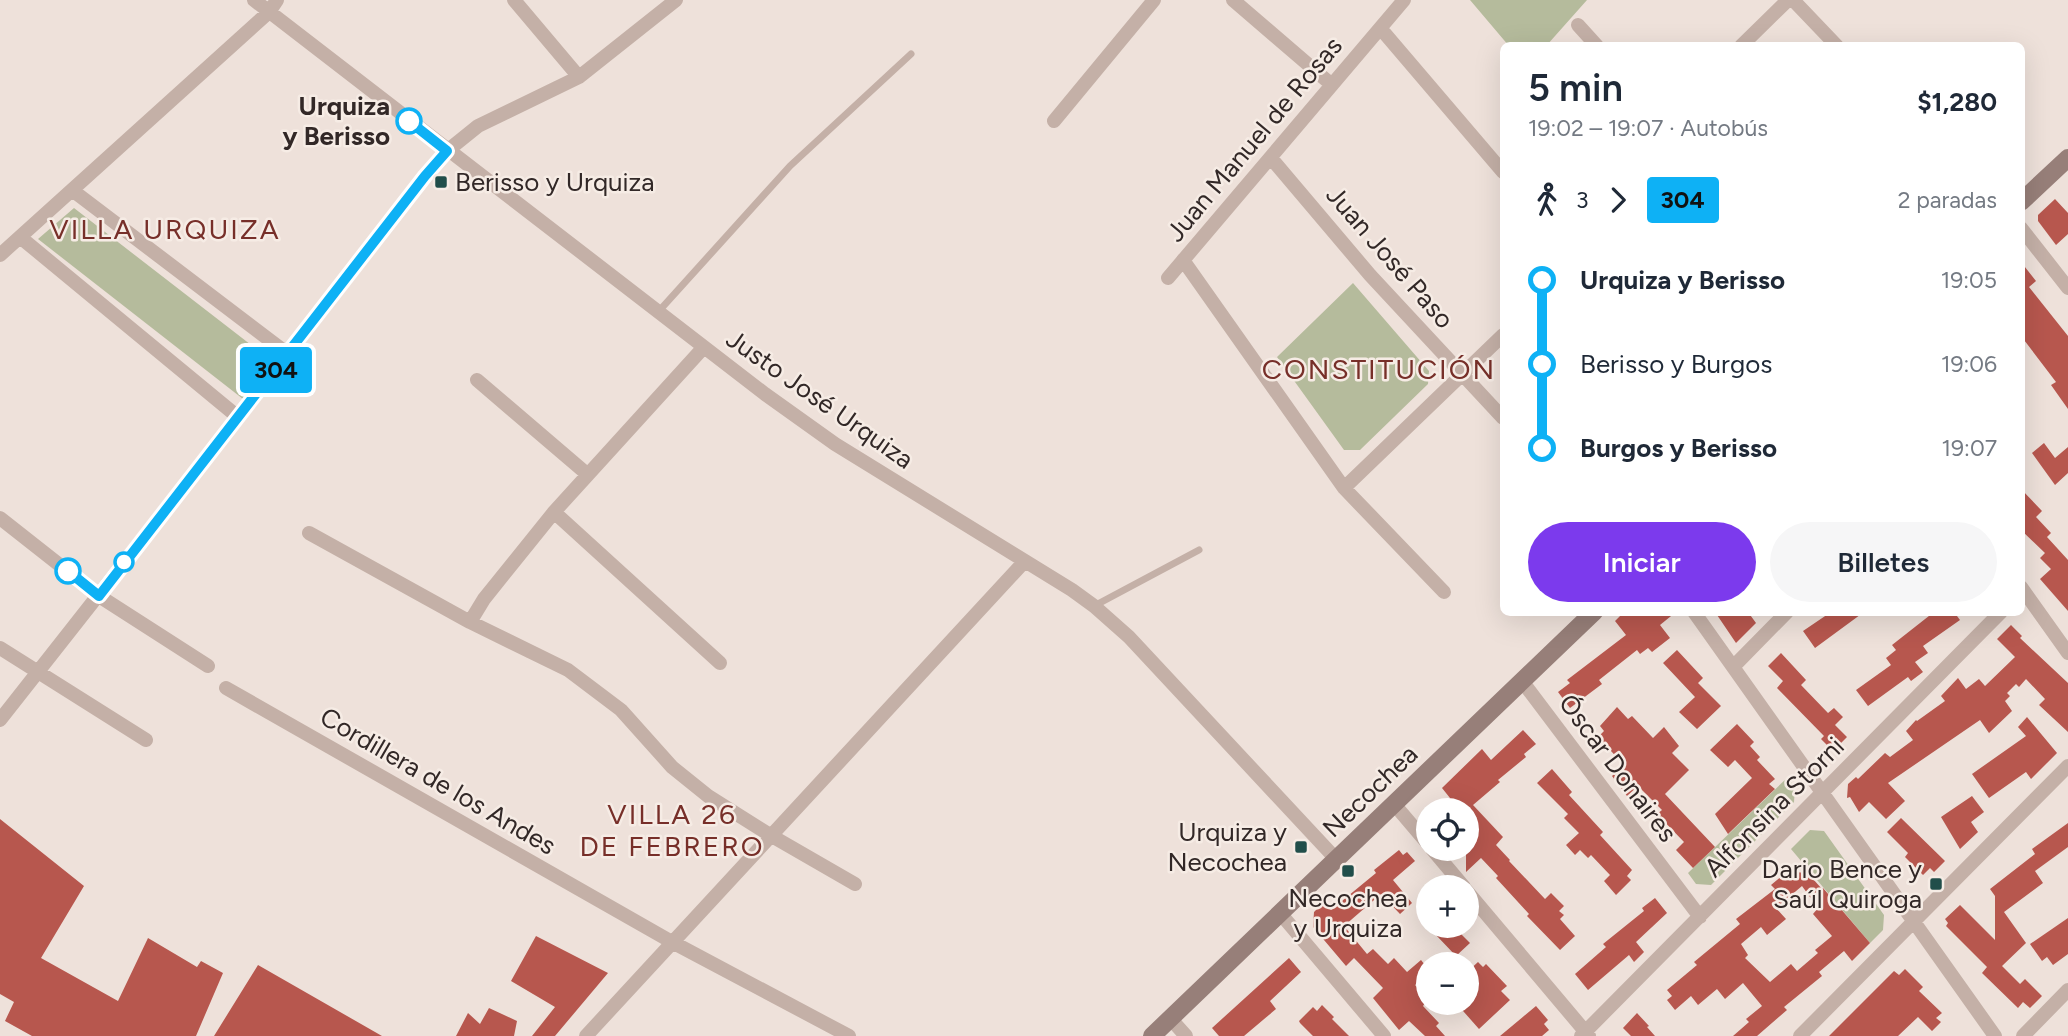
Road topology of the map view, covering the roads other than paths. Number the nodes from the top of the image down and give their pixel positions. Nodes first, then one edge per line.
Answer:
1 (254, 0) edge
2 (514, 0) edge
3 (676, 0) edge
4 (1154, 0) edge
5 (1233, 0) edge
6 (1404, 0) edge
7 (1791, 0) edge
8 (273, 6) edge
9 (1578, 25) dead end
10 (1381, 29) junction
11 (1593, 42) edge
12 (1745, 42) edge
13 (1833, 42) edge
14 (911, 54) dead end
15 (579, 77) junction
16 (1332, 85) junction
17 (1054, 121) dead end
18 (447, 151) junction
19 (1271, 158) junction
20 (2068, 158) edge
21 (1500, 168) edge
22 (72, 190) junction
23 (2025, 198) edge
24 (2025, 233) edge
25 (20, 237) junction
26 (0, 255) edge
27 (1183, 260) junction
28 (1168, 278) dead end
29 (2068, 288) edge
30 (659, 311) junction
31 (1500, 338) edge
32 (704, 347) junction
33 (288, 354) junction
34 (1462, 375) junction
35 (477, 380) dead end
36 (1500, 415) edge
37 (237, 417) junction
38 (587, 474) junction
39 (1343, 488) junction
40 (554, 512) junction
41 (0, 518) edge
42 (309, 533) dead end
43 (1199, 550) dead end
44 (1024, 562) junction
45 (1444, 592) dead end
46 (2025, 594) edge
47 (99, 596) junction
48 (1094, 606) junction
49 (1590, 616) edge
50 (1697, 616) edge
51 (1783, 616) edge
52 (1997, 616) edge
53 (470, 622) junction
54 (0, 648) edge
55 (2068, 653) edge
56 (720, 663) dead end
57 (208, 666) dead end
58 (1732, 667) junction
59 (38, 672) junction
60 (1522, 681) junction
61 (226, 688) dead end
62 (0, 720) edge
63 (146, 740) dead end
64 (2068, 766) edge
65 (1822, 793) junction
66 (1394, 804) junction
67 (1416, 830) edge
68 (770, 835) junction
69 (1336, 859) junction
70 (1442, 861) edge
71 (1453, 875) edge
72 (855, 884) dead end
73 (1479, 906) edge
74 (1280, 913) junction
75 (1700, 917) junction
76 (1914, 922) junction
77 (672, 942) junction
78 (2068, 990) edge
79 (1170, 1018) junction
80 (1585, 1035) edge
81 (586, 1036) edge
82 (849, 1036) edge
83 (1152, 1036) edge
84 (1186, 1036) edge
85 (1384, 1036) edge
86 (1800, 1036) edge
87 (1995, 1036) edge
88 (2023, 1036) edge

1 - 8 street, Justo José Urquiza
2 - 15 street
3 - 15 street
4 - 17 street
5 - 16 street
6 - 10 street, Juan Manuel de Rosas
7 - 12 street
7 - 13 street
8 - 18 street, Justo José Urquiza
8 - 22 street
9 - 11 street
10 - 16 street, Juan Manuel de Rosas
10 - 21 street
14 - 30 lane
15 - 18 street
16 - 19 street, Juan Manuel de Rosas
18 - 30 street, Justo José Urquiza
18 - 33 street
19 - 27 street, Juan Manuel de Rosas
19 - 34 street, Juan José Paso
20 - 23 main road
22 - 25 street
22 - 33 street
24 - 29 street
25 - 26 street
25 - 37 street
27 - 28 street, Juan Manuel de Rosas
27 - 39 street
30 - 32 street, Justo José Urquiza
31 - 34 street
32 - 38 street
32 - 44 street, Justo José Urquiza
33 - 37 street
34 - 36 street, Juan José Paso
34 - 39 street
35 - 38 street
37 - 47 street
38 - 40 street
39 - 45 street
40 - 53 street
40 - 56 street
41 - 47 street
42 - 53 street
43 - 48 lane
44 - 48 street, Justo José Urquiza
44 - 68 street
46 - 55 street
47 - 57 street
47 - 59 street
48 - 69 street, Justo José Urquiza
49 - 60 main road, Necochea
50 - 58 street
51 - 58 street
52 - 65 street, Alfonsina Storni
53 - 68 street
54 - 59 street
58 - 65 street
59 - 62 street
59 - 63 street
60 - 66 main road, Necochea
60 - 75 street, Óscar Donaires
61 - 77 street, Cordillera de los Andes
64 - 76 street
65 - 75 street, Alfonsina Storni
65 - 76 street
66 - 67 street
66 - 69 main road, Necochea
68 - 72 street
68 - 77 street
69 - 74 main road, Necochea
70 - 71 street
73 - 80 street
74 - 79 main road, Necochea
74 - 85 street
75 - 80 street, Alfonsina Storni
76 - 86 street
76 - 87 street
77 - 81 street
77 - 82 street, Cordillera de los Andes
78 - 88 street
79 - 83 main road, Necochea
79 - 84 street

